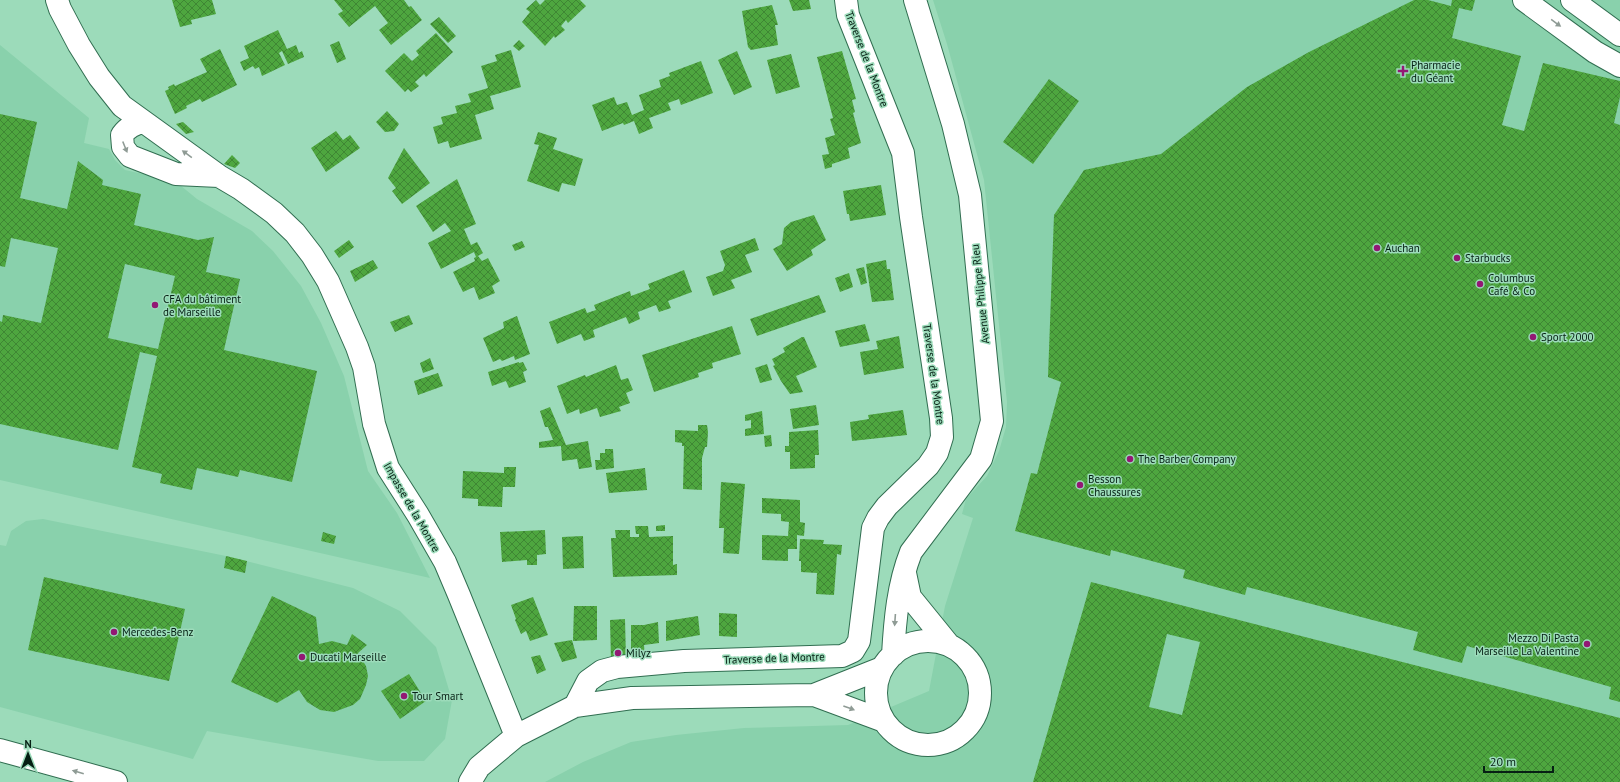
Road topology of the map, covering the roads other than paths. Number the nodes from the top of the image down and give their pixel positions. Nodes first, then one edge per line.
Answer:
1 (57, 0) edge
2 (846, 0) edge
3 (915, 0) edge
4 (1524, 0) edge
5 (1572, 0) edge
6 (1620, 35) edge
7 (1620, 66) edge
8 (144, 122) junction
9 (219, 176) junction
10 (904, 568) junction
11 (948, 645) junction
12 (888, 662) junction
13 (814, 695) junction
14 (575, 706) junction
15 (884, 721) junction
16 (516, 736) junction
17 (0, 750) edge
18 (116, 782) edge
19 (470, 782) edge

1 - 8 main road, Impasse de la Montre
2 - 14 main road, Traverse de la Montre
3 - 10 main road, Avenue Philippe Rieu
4 -> 7 main road
5 - 6 main road
9 -> 8 main road, Impasse de la Montre
8 -> 9 main road, Impasse de la Montre
9 - 16 main road, Impasse de la Montre
10 - 11 main road
10 -> 12 main road, Avenue Philippe Rieu
11 - 12 main road
11 - 15 main road
12 - 13 main road
12 - 15 main road
13 - 14 main road
13 -> 15 main road
14 - 16 main road
16 - 19 main road
18 -> 17 main road

